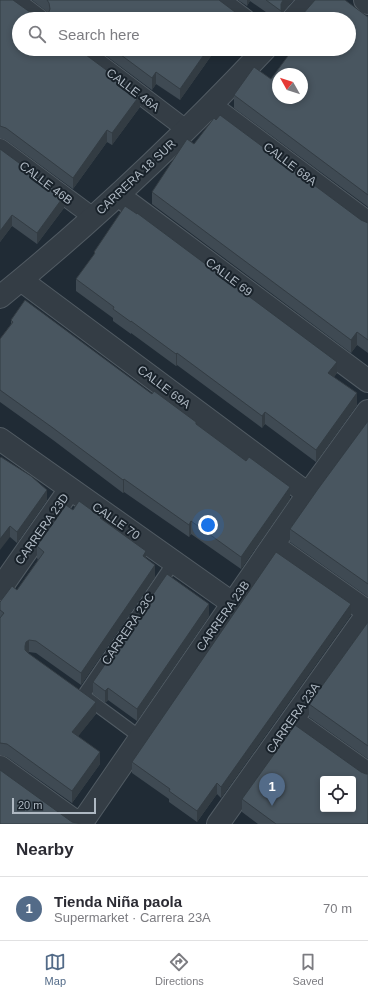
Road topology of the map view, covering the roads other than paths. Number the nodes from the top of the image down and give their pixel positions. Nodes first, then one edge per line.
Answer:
1 (15, 0) edge
2 (221, 0) edge
3 (310, 0) edge
4 (365, 0) edge
5 (368, 3) edge
6 (31, 12) edge
7 (237, 12) edge
8 (299, 12) edge
9 (89, 56) edge
10 (259, 56) edge
11 (212, 106) junction
12 (187, 130) junction
13 (0, 148) edge
14 (118, 195) junction
15 (93, 217) junction
16 (368, 223) edge
17 (21, 280) junction
18 (0, 297) edge
19 (368, 381) edge
20 (368, 411) edge
21 (0, 439) edge
22 (70, 489) junction
23 (308, 494) junction
24 (273, 545) junction
25 (174, 562) junction
26 (0, 589) edge
27 (232, 603) junction
28 (368, 613) edge
29 (70, 686) edge
30 (83, 696) junction
31 (292, 720) junction
32 (140, 737) junction
33 (0, 768) edge
34 (368, 774) edge
35 (80, 824) edge
36 (218, 824) edge

1 - 6 street
2 - 7 street
3 - 8 street
4 - 5 street
9 - 12 street, CALLE 46A
10 - 11 street, CARRERA 18 SUR
11 - 12 street, CARRERA 18 SUR
11 - 16 street, CALLE 68A
12 - 14 street, CARRERA 18 SUR
13 - 15 street, CALLE 46B
14 - 15 street, CARRERA 18 SUR
14 - 19 street, CALLE 69
15 - 17 street, CARRERA 18 SUR
17 - 18 street, CARRERA 18 SUR
17 - 23 street, CALLE 69A
20 - 23 street, CARRERA 23B
21 - 22 street, CALLE 70
22 - 25 street, CALLE 70
22 - 26 street, CARRERA 23D
23 - 24 street, CARRERA 23B
24 - 27 street, CARRERA 23B
24 - 28 street
25 - 27 street, CALLE 70
25 - 30 lane, CARRERA 23C
27 - 32 street, CARRERA 23B
28 - 31 street, CARRERA 23A
29 - 30 lane
30 - 32 lane
31 - 34 street
31 - 36 street, CARRERA 23A
32 - 35 street, CARRERA 23B
33 - 35 street

